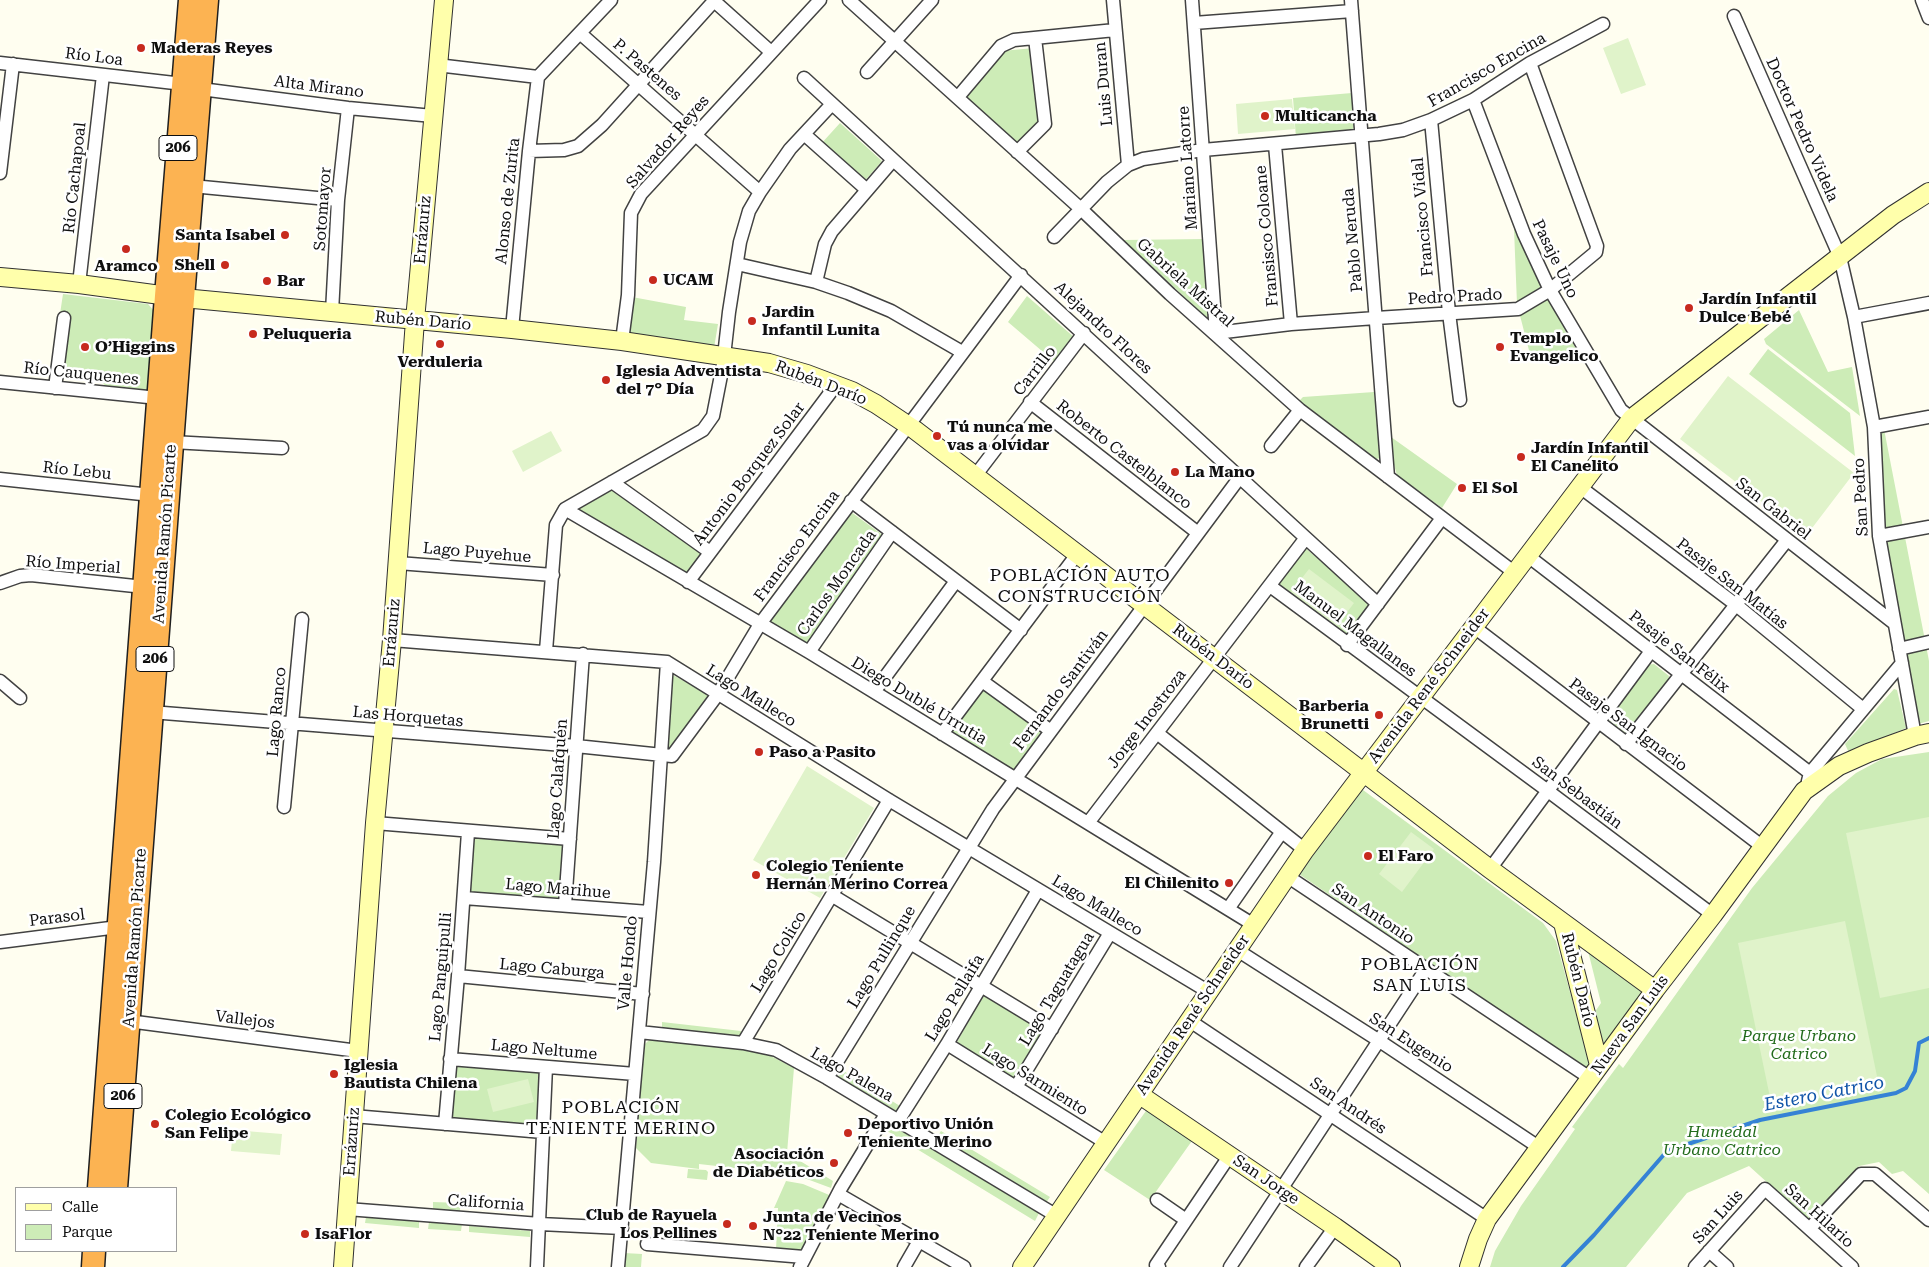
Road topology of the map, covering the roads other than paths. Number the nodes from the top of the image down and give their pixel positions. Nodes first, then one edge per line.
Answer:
1 (190, 0) edge
2 (207, 0) edge
3 (444, 0) edge
4 (612, 0) edge
5 (713, 0) edge
6 (820, 0) edge
7 (849, 0) edge
8 (932, 0) edge
9 (1113, 0) edge
10 (1192, 0) edge
11 (1922, 0) edge
12 (1351, 5) edge
13 (1734, 16) dead end
14 (1929, 18) edge
15 (1194, 24) junction
16 (1603, 24) dead end
17 (1115, 30) junction
18 (581, 34) junction
19 (1035, 38) junction
20 (895, 42) junction
21 (771, 52) junction
22 (0, 63) edge
23 (13, 64) junction
24 (1530, 64) junction
25 (437, 65) junction
26 (867, 72) dead end
27 (103, 75) junction
28 (538, 77) junction
29 (804, 78) dead end
30 (638, 84) junction
31 (192, 86) junction
32 (958, 97) junction
33 (1473, 100) junction
34 (832, 104) junction
35 (348, 108) junction
36 (433, 116) junction
37 (1430, 120) junction
38 (696, 134) junction
39 (804, 134) junction
40 (1361, 136) junction
41 (1275, 145) junction
42 (1203, 150) junction
43 (529, 151) junction
44 (1017, 152) junction
45 (893, 160) junction
46 (1128, 165) junction
47 (0, 173) edge
48 (192, 186) junction
49 (867, 190) junction
50 (760, 192) junction
51 (1929, 192) edge
52 (338, 200) junction
53 (1081, 209) junction
54 (1054, 237) dead end
55 (1840, 258) junction
56 (737, 264) junction
57 (1021, 275) junction
58 (0, 277) edge
59 (816, 282) junction
60 (79, 284) junction
61 (1550, 290) junction
62 (174, 297) junction
63 (1929, 304) edge
64 (332, 312) junction
65 (1449, 313) junction
66 (1854, 317) junction
67 (64, 318) dead end
68 (1376, 318) junction
69 (415, 320) junction
70 (1290, 324) junction
71 (512, 329) junction
72 (1084, 333) junction
73 (1216, 333) junction
74 (622, 341) junction
75 (962, 352) junction
76 (724, 355) junction
77 (0, 382) edge
78 (836, 385) junction
79 (54, 388) junction
80 (158, 398) junction
81 (1460, 400) dead end
82 (1030, 402) junction
83 (1300, 410) junction
84 (1929, 417) edge
85 (1632, 418) junction
86 (907, 426) junction
87 (1874, 428) junction
88 (172, 442) junction
89 (1271, 446) dead end
90 (282, 448) dead end
91 (975, 476) junction
92 (1240, 477) junction
93 (1388, 477) junction
94 (0, 479) edge
95 (612, 482) junction
96 (1580, 487) junction
97 (151, 495) junction
98 (851, 501) junction
99 (565, 509) junction
100 (1442, 518) junction
101 (1929, 527) edge
102 (892, 532) junction
103 (1198, 534) junction
104 (1879, 536) junction
105 (1305, 539) junction
106 (1787, 540) junction
107 (710, 552) junction
108 (1078, 554) junction
109 (1528, 556) junction
110 (398, 562) junction
111 (1515, 573) junction
112 (553, 575) junction
113 (956, 581) junction
114 (688, 582) junction
115 (0, 583) edge
116 (1270, 586) junction
117 (144, 587) junction
118 (1145, 604) junction
119 (1378, 604) junction
120 (1735, 604) junction
121 (302, 619) dead end
122 (1894, 623) junction
123 (760, 624) junction
124 (1474, 627) junction
125 (1021, 630) junction
126 (392, 640) junction
127 (1929, 642) edge
128 (1348, 645) junction
129 (1899, 649) junction
130 (546, 651) junction
131 (1651, 651) junction
132 (809, 652) junction
133 (584, 654) junction
134 (1214, 658) junction
135 (667, 662) junction
136 (1902, 663) junction
137 (1681, 674) junction
138 (0, 681) edge
139 (982, 681) junction
140 (874, 692) junction
141 (718, 694) junction
142 (20, 698) dead end
143 (1420, 698) junction
144 (1862, 709) junction
145 (151, 712) junction
146 (293, 722) junction
147 (1598, 723) junction
148 (1051, 730) junction
149 (382, 732) junction
150 (1157, 733) junction
151 (942, 734) junction
152 (1922, 735) edge
153 (1626, 744) junction
154 (576, 746) junction
155 (662, 755) junction
156 (1363, 772) junction
157 (1810, 773) junction
158 (1015, 778) junction
159 (1548, 791) junction
160 (1804, 791) junction
161 (889, 800) junction
162 (284, 807) dead end
163 (375, 823) junction
164 (1088, 823) junction
165 (468, 832) junction
166 (1281, 832) junction
167 (570, 839) junction
168 (968, 847) junction
169 (1763, 847) junction
170 (1305, 850) junction
171 (1490, 868) junction
172 (1287, 876) junction
173 (1038, 890) junction
174 (833, 896) junction
175 (464, 898) junction
176 (565, 905) junction
177 (1228, 909) junction
178 (649, 912) junction
179 (1713, 915) junction
180 (1563, 923) junction
181 (1254, 925) junction
182 (118, 927) junction
183 (1110, 933) junction
184 (0, 942) edge
185 (910, 942) junction
186 (1237, 950) junction
187 (1426, 969) junction
188 (458, 976) junction
189 (981, 986) junction
190 (1655, 990) junction
191 (1209, 992) junction
192 (643, 994) junction
193 (128, 1021) junction
194 (1190, 1021) junction
195 (1052, 1029) junction
196 (639, 1032) junction
197 (1378, 1040) junction
198 (743, 1043) junction
199 (947, 1044) junction
200 (358, 1051) junction
201 (450, 1059) junction
202 (546, 1067) junction
203 (1595, 1072) junction
204 (635, 1074) junction
205 (827, 1078) junction
206 (1016, 1087) junction
207 (1140, 1095) junction
208 (1330, 1113) junction
209 (886, 1114) junction
210 (354, 1116) junction
211 (898, 1121) junction
212 (445, 1124) junction
213 (544, 1132) junction
214 (1106, 1143) junction
215 (1540, 1148) junction
216 (1230, 1156) junction
217 (98, 1187) edge
218 (116, 1187) edge
219 (1280, 1189) junction
220 (1765, 1189) joint
221 (838, 1194) junction
222 (1156, 1200) dead end
223 (347, 1209) junction
224 (1057, 1216) junction
225 (1487, 1219) junction
226 (1186, 1220) junction
227 (1929, 1220) edge
228 (540, 1224) junction
229 (1335, 1227) junction
230 (622, 1228) junction
231 (1810, 1228) junction
232 (919, 1241) junction
233 (647, 1244) dead end
234 (1709, 1251) junction
235 (94, 1252) edge
236 (110, 1252) edge
237 (802, 1262) edge
238 (1158, 1266) edge
239 (1388, 1266) edge
240 (93, 1267) edge
241 (108, 1267) edge
242 (343, 1267) edge
243 (537, 1267) edge
244 (618, 1267) edge
245 (904, 1267) edge
246 (964, 1267) edge
247 (1022, 1267) edge
248 (1230, 1267) edge
249 (1306, 1267) edge
250 (1469, 1267) edge
251 (1695, 1267) edge
252 (1727, 1267) edge
253 (1852, 1267) edge

1 - 31 highway, Avenida Ramón Picarte / 206
2 - 31 highway, Avenida Ramón Picarte / 206
3 - 25 street, Errázuriz
4 - 18 street
5 - 21 street
5 - 30 street
6 - 21 street, Salvador Reyes
7 - 20 street, Gabriela Mistral
8 - 20 street
9 - 17 street, Luis Duran
10 - 15 street, Mariano Latorre
11 - 14 street
12 - 15 street
12 - 40 street, Pablo Neruda
13 - 55 street, Doctor Pedro Videla
15 - 42 street, Mariano Latorre
16 - 24 street, Francisco Encina
17 - 19 street
17 - 46 street, Luis Duran
18 - 28 street
18 - 30 street, P. Pastenes
19 - 32 street
19 - 44 street
20 - 26 street
20 - 32 street, Gabriela Mistral
21 - 38 street, Salvador Reyes
22 - 23 street, Río Loa
23 - 27 street, Río Loa
23 - 47 street
24 - 33 street, Francisco Encina
24 - 61 street, Pedro Prado
25 - 28 street
25 - 36 street, Errázuriz
27 - 31 street, Río Loa
27 - 60 street, Río Cachapoal
28 - 43 street, Alonso de Zurita
29 - 34 street, Alejandro Flores
30 - 38 street, P. Pastenes
30 - 43 street
31 - 35 street, Alta Mirano
31 - 48 highway, Avenida Ramón Picarte / 206
31 - 62 highway, Avenida Ramón Picarte / 206
32 - 44 street, Gabriela Mistral
33 - 37 street, Francisco Encina
33 - 61 street, Pasaje Uno
34 - 39 street
34 - 45 street, Alejandro Flores
35 - 36 street, Alta Mirano
35 - 52 street, Sotomayor
36 - 69 street, Errázuriz
37 - 40 street, Francisco Encina
37 - 65 street, Francisco Vidal
38 - 50 street, P. Pastenes
38 - 74 street, Salvador Reyes
39 - 49 street
39 - 50 street
40 - 41 street, Francisco Encina
40 - 68 street, Pablo Neruda
41 - 42 street, Francisco Encina
41 - 70 street, Fransisco Coloane
42 - 46 street, Francisco Encina
42 - 73 street, Mariano Latorre
43 - 71 street, Alonso de Zurita
44 - 53 street, Gabriela Mistral
45 - 49 street
45 - 57 street, Alejandro Flores
46 - 53 street, Francisco Encina
48 - 52 street
48 - 62 highway, Avenida Ramón Picarte / 206
49 - 59 street
50 - 56 street
51 - 55 street, Avenida René Schneider
52 - 64 street, Sotomayor
53 - 54 street, Francisco Encina
53 - 73 street, Gabriela Mistral
55 - 66 street, San Pedro
55 - 85 street, Avenida René Schneider
56 - 59 street
56 - 76 street
57 - 72 street, Alejandro Flores
57 - 75 street, Francisco Encina
58 - 60 street, Rubén Darío
59 - 75 street
60 - 62 street, Rubén Darío
61 - 65 street, Pedro Prado
61 - 85 street, Pasaje Uno
62 - 64 street, Rubén Darío
62 - 80 highway, Avenida Ramón Picarte / 206
62 - 88 highway, Avenida Ramón Picarte / 206
63 - 66 street
64 - 69 street, Rubén Darío
65 - 68 street, Pedro Prado
65 - 81 street, Francisco Vidal
66 - 87 street, San Pedro
67 - 79 street
68 - 70 street, Pedro Prado
68 - 93 street, Pablo Neruda
69 - 71 street, Rubén Darío
69 - 110 street, Errázuriz
70 - 73 street, Pedro Prado
71 - 74 street, Rubén Darío
72 - 82 street, Carrillo
72 - 92 street, Alejandro Flores
73 - 83 street, Gabriela Mistral
74 - 76 street, Rubén Darío
75 - 86 street, Francisco Encina
76 - 78 street, Rubén Darío
76 - 95 street
77 - 79 street, Río Cauquenes
78 - 86 street, Rubén Darío
78 - 107 street, Antonio Borquez Solar
79 - 80 street, Río Cauquenes
80 - 97 highway, Avenida Ramón Picarte / 206
82 - 91 street, Carrillo
82 - 103 street, Roberto Castelblanco
83 - 89 street
83 - 93 street, Gabriela Mistral
84 - 87 street
85 - 96 street, Avenida René Schneider
85 - 106 street, San Gabriel
86 - 91 street, Rubén Darío
86 - 98 street, Francisco Encina
87 - 104 street, San Pedro
88 - 90 street
88 - 145 highway, Avenida Ramón Picarte / 206
91 - 108 street, Rubén Darío
92 - 103 street, Fernando Santiván
92 - 105 street, Alejandro Flores
93 - 100 street, Gabriela Mistral
94 - 97 street, Río Lebu
95 - 99 street
95 - 107 street
96 - 109 street, Avenida René Schneider
96 - 120 street, Pasaje San Matías
97 - 117 highway, Avenida Ramón Picarte / 206
98 - 102 street
98 - 123 street, Francisco Encina
99 - 112 street
99 - 114 street, Diego Dublé Urrutia
100 - 111 street, Gabriela Mistral
100 - 119 street
101 - 104 street
102 - 113 street
102 - 132 street, Carlos Moncada
103 - 118 street, Fernando Santiván
104 - 122 street, San Pedro
105 - 116 street, Jorge Inostroza
105 - 119 street, Alejandro Flores
106 - 120 street
106 - 122 street, San Gabriel
107 - 114 street, Antonio Borquez Solar
108 - 118 street, Rubén Darío
108 - 125 street
109 - 111 street, Avenida René Schneider
109 - 131 street, Pasaje San Félix
110 - 112 street, Lago Puyehue
110 - 126 street, Errázuriz
111 - 124 street, Avenida René Schneider
112 - 130 street
113 - 125 street
113 - 140 street
114 - 123 street, Diego Dublé Urrutia
115 - 117 street, Río Imperial
116 - 128 street, Manuel Magallanes
116 - 134 street, Jorge Inostroza
117 - 182 highway, Avenida Ramón Picarte / 206
118 - 134 street, Rubén Darío
118 - 148 street, Fernando Santiván
119 - 128 street
120 - 137 street
120 - 144 street, Pasaje San Matías
121 - 146 street, Lago Ranco
122 - 129 street, San Pedro
123 - 132 street, Diego Dublé Urrutia
123 - 141 street, Francisco Encina
124 - 143 street, Avenida René Schneider
124 - 147 street, Pasaje San Ignacio
125 - 139 street
126 - 130 street, Lago Malleco
126 - 149 street, Errázuriz
127 - 129 street
128 - 143 street, Manuel Magallanes
129 - 136 street, San Pedro
130 - 133 street, Lago Malleco
131 - 137 street, Pasaje San Félix
131 - 147 street
132 - 140 street, Diego Dublé Urrutia
133 - 135 street, Lago Malleco
133 - 154 street, Lago Calafquén
134 - 150 street, Jorge Inostroza
134 - 156 street, Rubén Darío
135 - 141 street, Lago Malleco
135 - 155 street, Valle Hondo
136 - 144 street, Nueva San Luis
136 - 152 street, San Pedro
137 - 153 street
137 - 157 street, Pasaje San Félix
138 - 142 street
139 - 148 street
139 - 151 street
140 - 151 street, Diego Dublé Urrutia
141 - 155 street, Francisco Encina
141 - 161 street, Lago Malleco
143 - 156 street, Avenida René Schneider
143 - 159 street, San Sebastián
144 - 157 street, Nueva San Luis
145 - 146 street, Las Horquetas
145 - 193 highway, Avenida Ramón Picarte / 206
146 - 149 street, Las Horquetas
146 - 162 street, Lago Ranco
147 - 153 street, Pasaje San Ignacio
147 - 159 street
148 - 158 street, Fernando Santiván
149 - 154 street, Las Horquetas
149 - 163 street, Errázuriz
150 - 164 street, Jorge Inostroza
150 - 166 street
151 - 158 street, Diego Dublé Urrutia
152 - 160 street, Nueva San Luis
153 - 169 street, Pasaje San Ignacio
154 - 155 street, Las Horquetas
154 - 167 street, Lago Calafquén
155 - 178 street, Valle Hondo
156 - 170 street, Avenida René Schneider
156 - 171 street, Rubén Darío
157 - 160 street, Nueva San Luis
158 - 164 street, Diego Dublé Urrutia
158 - 168 street, Lago Pullinque
159 - 171 street
159 - 179 street, San Sebastián
160 - 169 street, Nueva San Luis
161 - 168 street, Lago Malleco
161 - 174 street, Lago Colico
163 - 165 street
163 - 200 street, Errázuriz
164 - 177 street, Diego Dublé Urrutia
165 - 167 street
165 - 175 street, Lago Panguipulli
166 - 170 street
166 - 177 street
167 - 176 street, Lago Calafquén
168 - 173 street, Lago Malleco
168 - 185 street, Lago Pullinque
169 - 179 street, Nueva San Luis
170 - 172 street, Avenida René Schneider
171 - 180 street, Rubén Darío
172 - 181 street, Avenida René Schneider
172 - 187 street, San Antonio
173 - 183 street, Lago Malleco
173 - 189 street, Lago Pellaifa
174 - 185 street
174 - 198 street, Lago Colico
175 - 176 street, Lago Marihue
175 - 188 street, Lago Panguipulli
176 - 178 street, Lago Marihue
177 - 181 street, Diego Dublé Urrutia
178 - 192 street, Valle Hondo
179 - 190 street, Nueva San Luis
180 - 190 street, Rubén Darío
180 - 203 street, Rubén Darío
181 - 186 street, Avenida René Schneider
182 - 184 street, Parasol
182 - 217 highway, Avenida Ramón Picarte / 206
183 - 191 street, Lago Malleco
183 - 195 street, Lago Taguatagua
185 - 189 street
185 - 205 street, Lago Pullinque
186 - 191 street, Avenida René Schneider
186 - 197 street, San Eugenio
187 - 197 street
187 - 203 street, San Antonio
188 - 192 street, Lago Caburga
188 - 201 street, Lago Panguipulli
189 - 195 street
189 - 199 street, Lago Pellaifa
190 - 203 street, Nueva San Luis
191 - 194 street, Avenida René Schneider
192 - 196 street, Valle Hondo
193 - 200 street, Vallejos
193 - 218 highway, Avenida Ramón Picarte / 206
194 - 207 street, Avenida René Schneider
194 - 208 street, San Andrés
195 - 206 street, Lago Taguatagua
196 - 198 street, Lago Palena
196 - 204 street, Valle Hondo
197 - 208 street
197 - 215 street, San Eugenio
198 - 205 street, Lago Palena
199 - 206 street, Lago Sarmiento
199 - 211 street, Lago Pellaifa
200 - 210 street, Errázuriz
201 - 202 street, Lago Neltume
201 - 212 street, Lago Panguipulli
202 - 204 street, Lago Neltume
202 - 213 street
203 - 215 street, Nueva San Luis
204 - 230 street, Valle Hondo
205 - 209 street, Lago Palena
206 - 214 street, Lago Sarmiento
207 - 214 street, Avenida René Schneider
207 - 216 street, San Jorge
208 - 219 street
208 - 225 street, San Andrés
209 - 211 street, Lago Palena
209 - 221 street
210 - 212 street
210 - 223 street, Errázuriz
211 - 224 street, Lago Palena
212 - 213 street
213 - 228 street
214 - 224 street, Avenida René Schneider
215 - 225 street, Nueva San Luis
216 - 219 street, San Jorge
216 - 226 street
219 - 229 street, San Jorge
219 - 248 street
220 - 231 street, San Hilario
220 - 234 street, San Luis
221 - 232 street
221 - 237 street
222 - 226 street
223 - 228 street, California
223 - 242 street, Errázuriz
224 - 247 street, Avenida René Schneider
225 - 250 street, Nueva San Luis
226 - 238 street
227 - 231 street
228 - 230 street, California
228 - 243 street
229 - 239 street, San Jorge
229 - 249 street
230 - 244 street, Valle Hondo
231 - 253 street, San Hilario
232 - 245 street
232 - 246 street
233 - 237 street
234 - 251 street, San Luis
234 - 252 street
235 - 240 highway
236 - 241 highway

